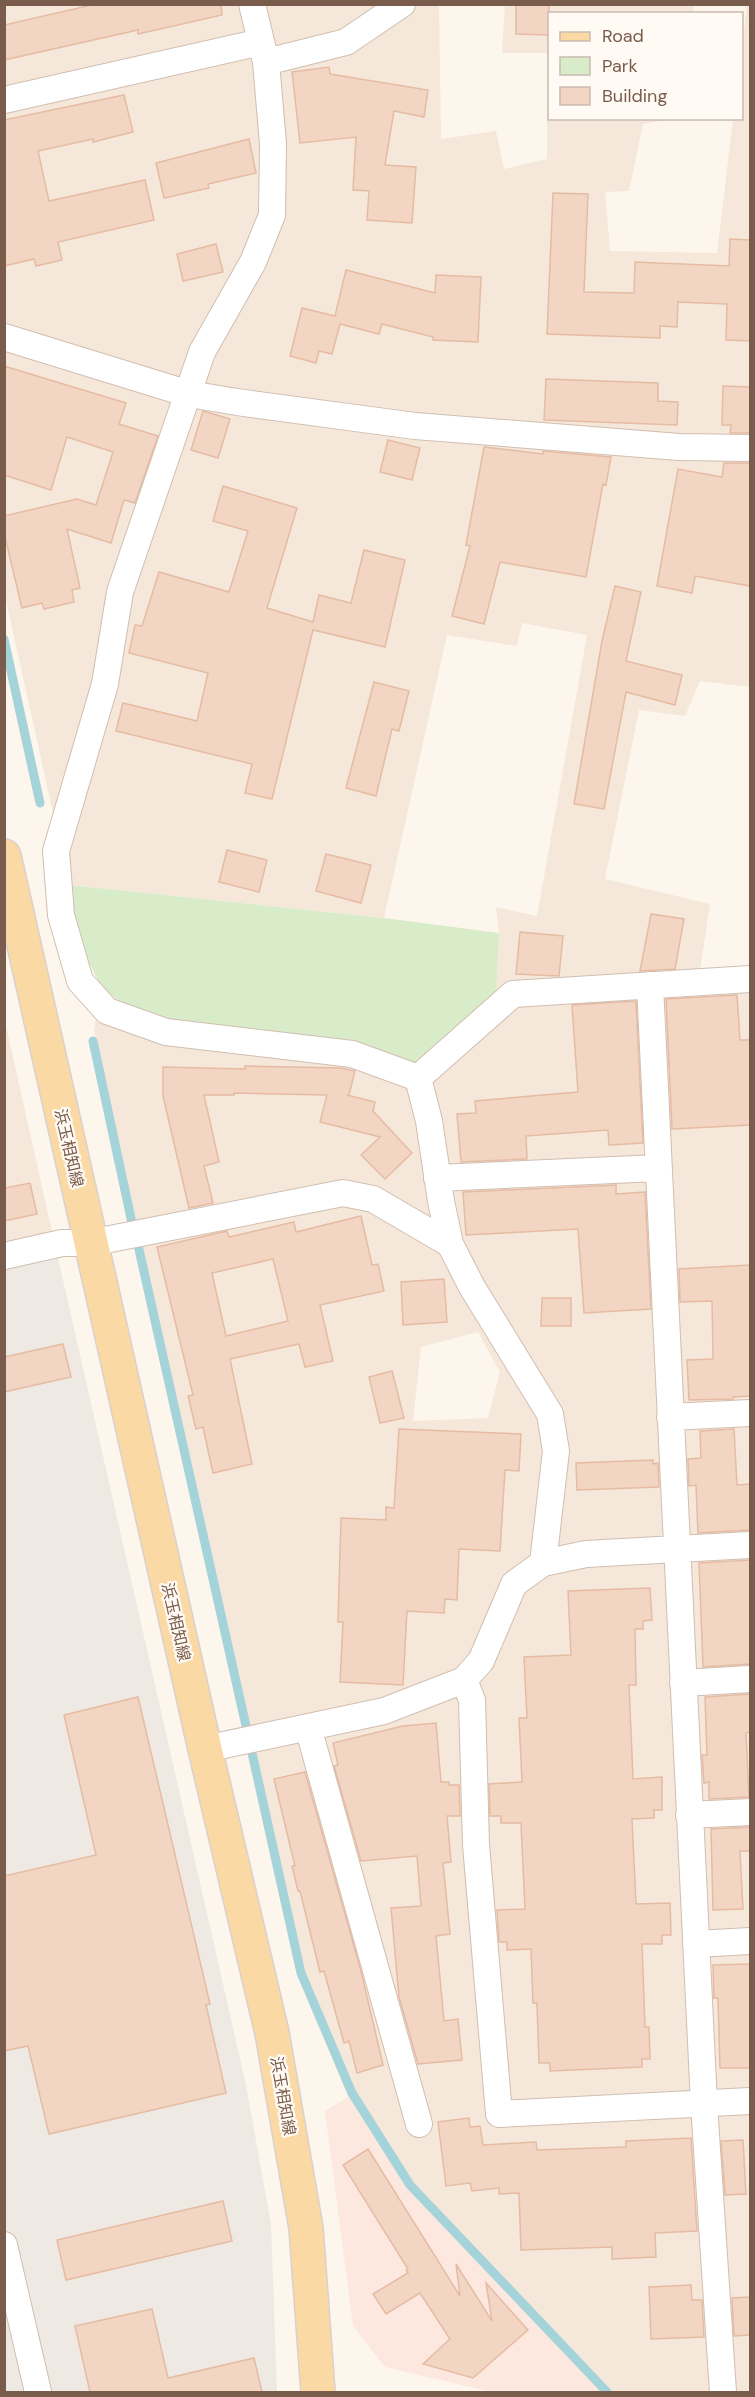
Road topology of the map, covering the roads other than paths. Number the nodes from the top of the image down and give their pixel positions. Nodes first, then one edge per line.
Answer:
1 (252, 4) edge
2 (402, 4) edge
3 (263, 52) junction
4 (4, 100) edge
5 (4, 337) edge
6 (189, 394) junction
7 (750, 448) edge
8 (4, 856) edge
9 (750, 979) edge
10 (650, 985) junction
11 (418, 1078) junction
12 (658, 1168) junction
13 (437, 1178) junction
14 (90, 1243) junction
15 (450, 1244) junction
16 (4, 1256) edge
17 (750, 1413) edge
18 (670, 1417) junction
19 (750, 1545) edge
20 (676, 1549) junction
21 (543, 1563) junction
22 (750, 1679) edge
23 (464, 1680) junction
24 (683, 1683) junction
25 (308, 1727) junction
26 (205, 1749) junction
27 (750, 1812) edge
28 (689, 1815) junction
29 (750, 1941) edge
30 (696, 1944) junction
31 (750, 2102) edge
32 (704, 2104) junction
33 (419, 2124) dead end
34 (4, 2245) edge
35 (38, 2392) edge
36 (318, 2392) edge
37 (723, 2392) edge

1 - 3 street
2 - 3 street
3 - 4 street
3 - 6 street
5 - 6 street
6 - 7 street
6 - 11 street
8 - 14 main road, 浜玉相知線
9 - 10 street
10 - 11 street
10 - 12 street
11 - 13 street
12 - 13 street
12 - 18 street
13 - 15 street
14 - 15 street
14 - 16 street
14 - 26 main road, 浜玉相知線
15 - 21 street
17 - 18 street
18 - 20 street
19 - 20 street
20 - 21 street
20 - 24 street
21 - 23 street
22 - 24 street
23 - 25 street
23 - 32 street
24 - 28 street
25 - 26 street
25 - 33 street
26 - 36 main road, 浜玉相知線
27 - 28 street
28 - 30 street
29 - 30 street
30 - 32 street
31 - 32 street
32 - 37 street
34 - 35 street

